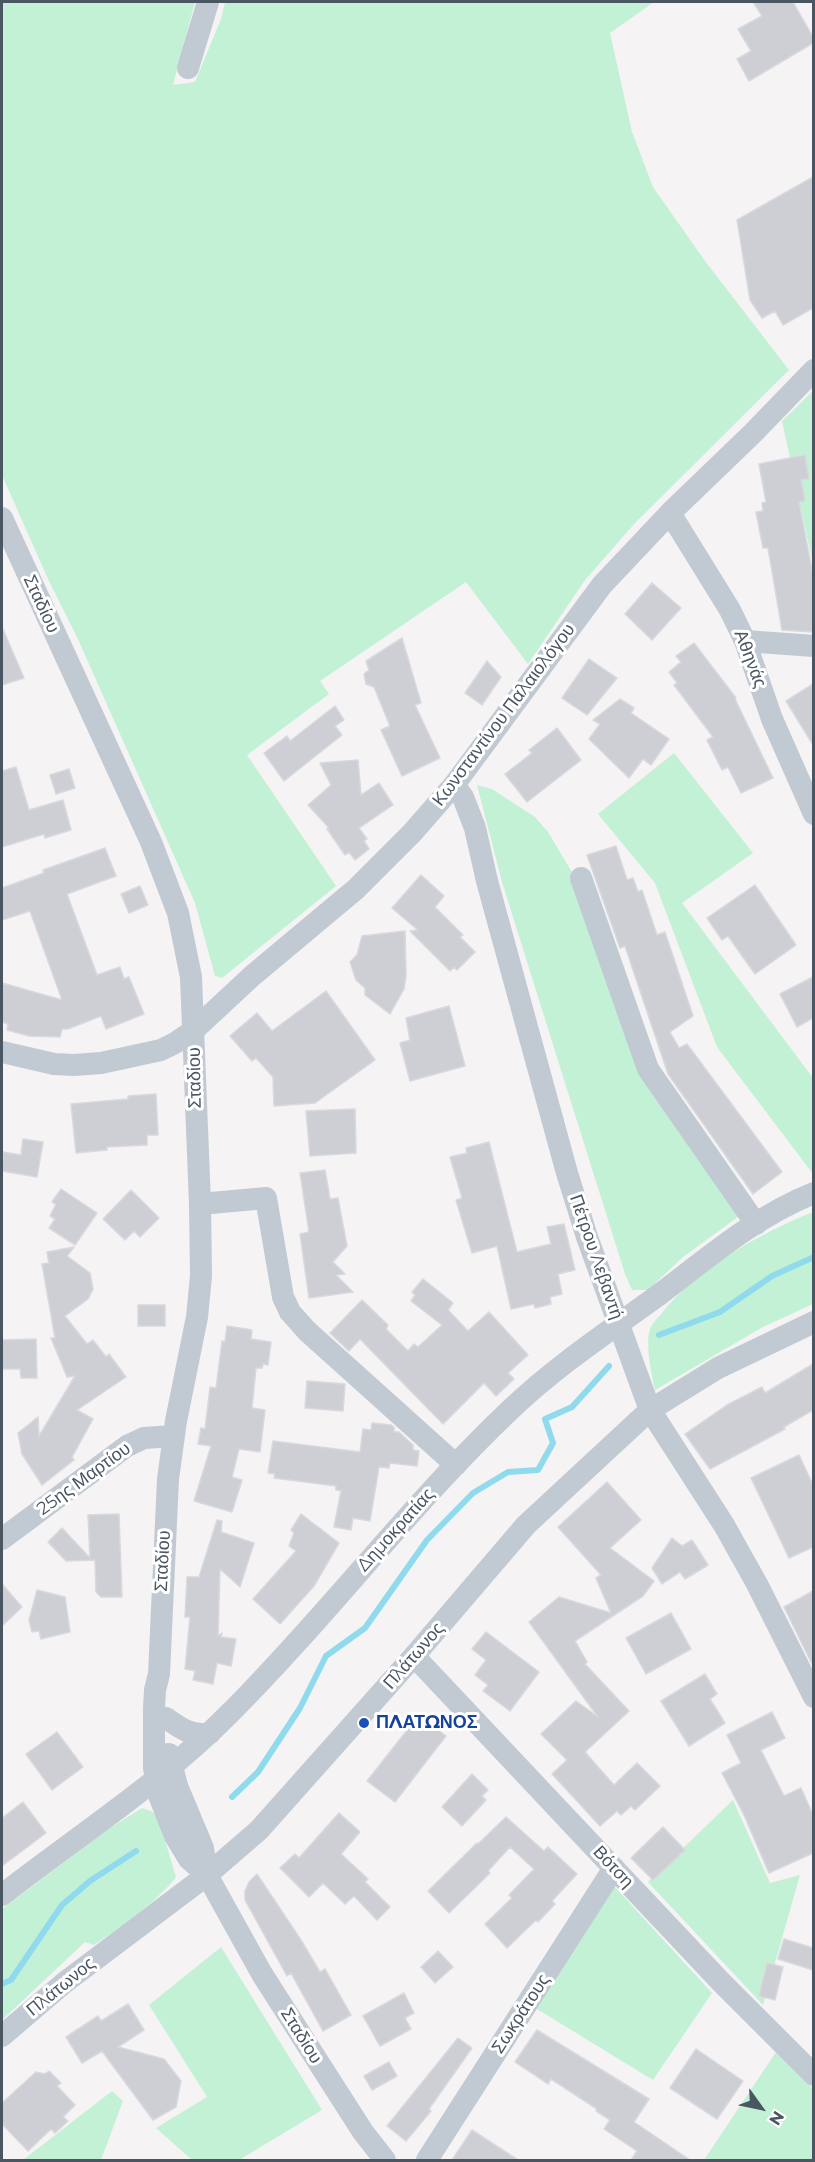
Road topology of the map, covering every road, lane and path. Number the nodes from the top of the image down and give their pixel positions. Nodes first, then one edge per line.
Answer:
1 (208, 2) edge
2 (188, 68) dead end
3 (813, 370) edge
4 (670, 513) junction
5 (2, 518) edge
6 (745, 641) junction
7 (813, 646) edge
8 (454, 785) junction
9 (813, 814) edge
10 (581, 878) dead end
11 (194, 1030) junction
12 (2, 1052) edge
13 (813, 1193) edge
14 (200, 1204) junction
15 (756, 1224) junction
16 (813, 1322) edge
17 (619, 1323) junction
18 (650, 1410) junction
19 (174, 1436) junction
20 (456, 1465) junction
21 (2, 1539) edge
22 (414, 1656) junction
23 (159, 1674) junction
24 (813, 1697) edge
25 (166, 1718) junction
26 (210, 1733) junction
27 (164, 1774) junction
28 (615, 1868) junction
29 (207, 1875) junction
30 (2, 1895) edge
31 (2, 2036) edge
32 (813, 2075) edge
33 (385, 2160) edge
34 (427, 2160) edge

1 - 2 street
3 - 4 street, Κωνσταντίνου Παλαιολόγου
4 - 6 street, Αθηνάς
4 - 8 street, Κωνσταντίνου Παλαιολόγου
5 - 11 street, Σταδίου
6 - 7 street
6 - 9 street, Αθηνάς
8 - 11 street, Κωνσταντίνου Παλαιολόγου
8 - 17 street, Πέτρου Λεβαντή
10 - 15 street
11 - 12 street, Κωνσταντίνου Παλαιολόγου
11 - 14 street, Σταδίου
13 - 15 street, Δημοκρατίας
14 - 19 street, Σταδίου
14 - 20 street
15 - 17 street, Δημοκρατίας
16 - 18 street, Πλάτωνος
17 - 18 street, Πέτρου Λεβαντή
17 - 20 street, Δημοκρατίας
18 - 22 street, Πλάτωνος
18 - 24 street, Πέτρου Λεβαντή
19 - 21 street, 25ης Μαρτίου
19 - 23 street, Σταδίου
20 - 26 street, Δημοκρατίας
22 - 28 street, Βότση
22 - 29 street, Πλάτωνος
23 - 25 street, Σταδίου
23 - 27 street, Σταδίου
25 - 26 street
25 - 27 street, Σταδίου
26 - 27 street, Δημοκρατίας
27 - 29 street, Σταδίου
27 - 30 street, Δημοκρατίας
28 - 32 street, Βότση
28 - 34 street, Σωκράτους
29 - 31 street, Πλάτωνος
29 - 33 street, Σταδίου

